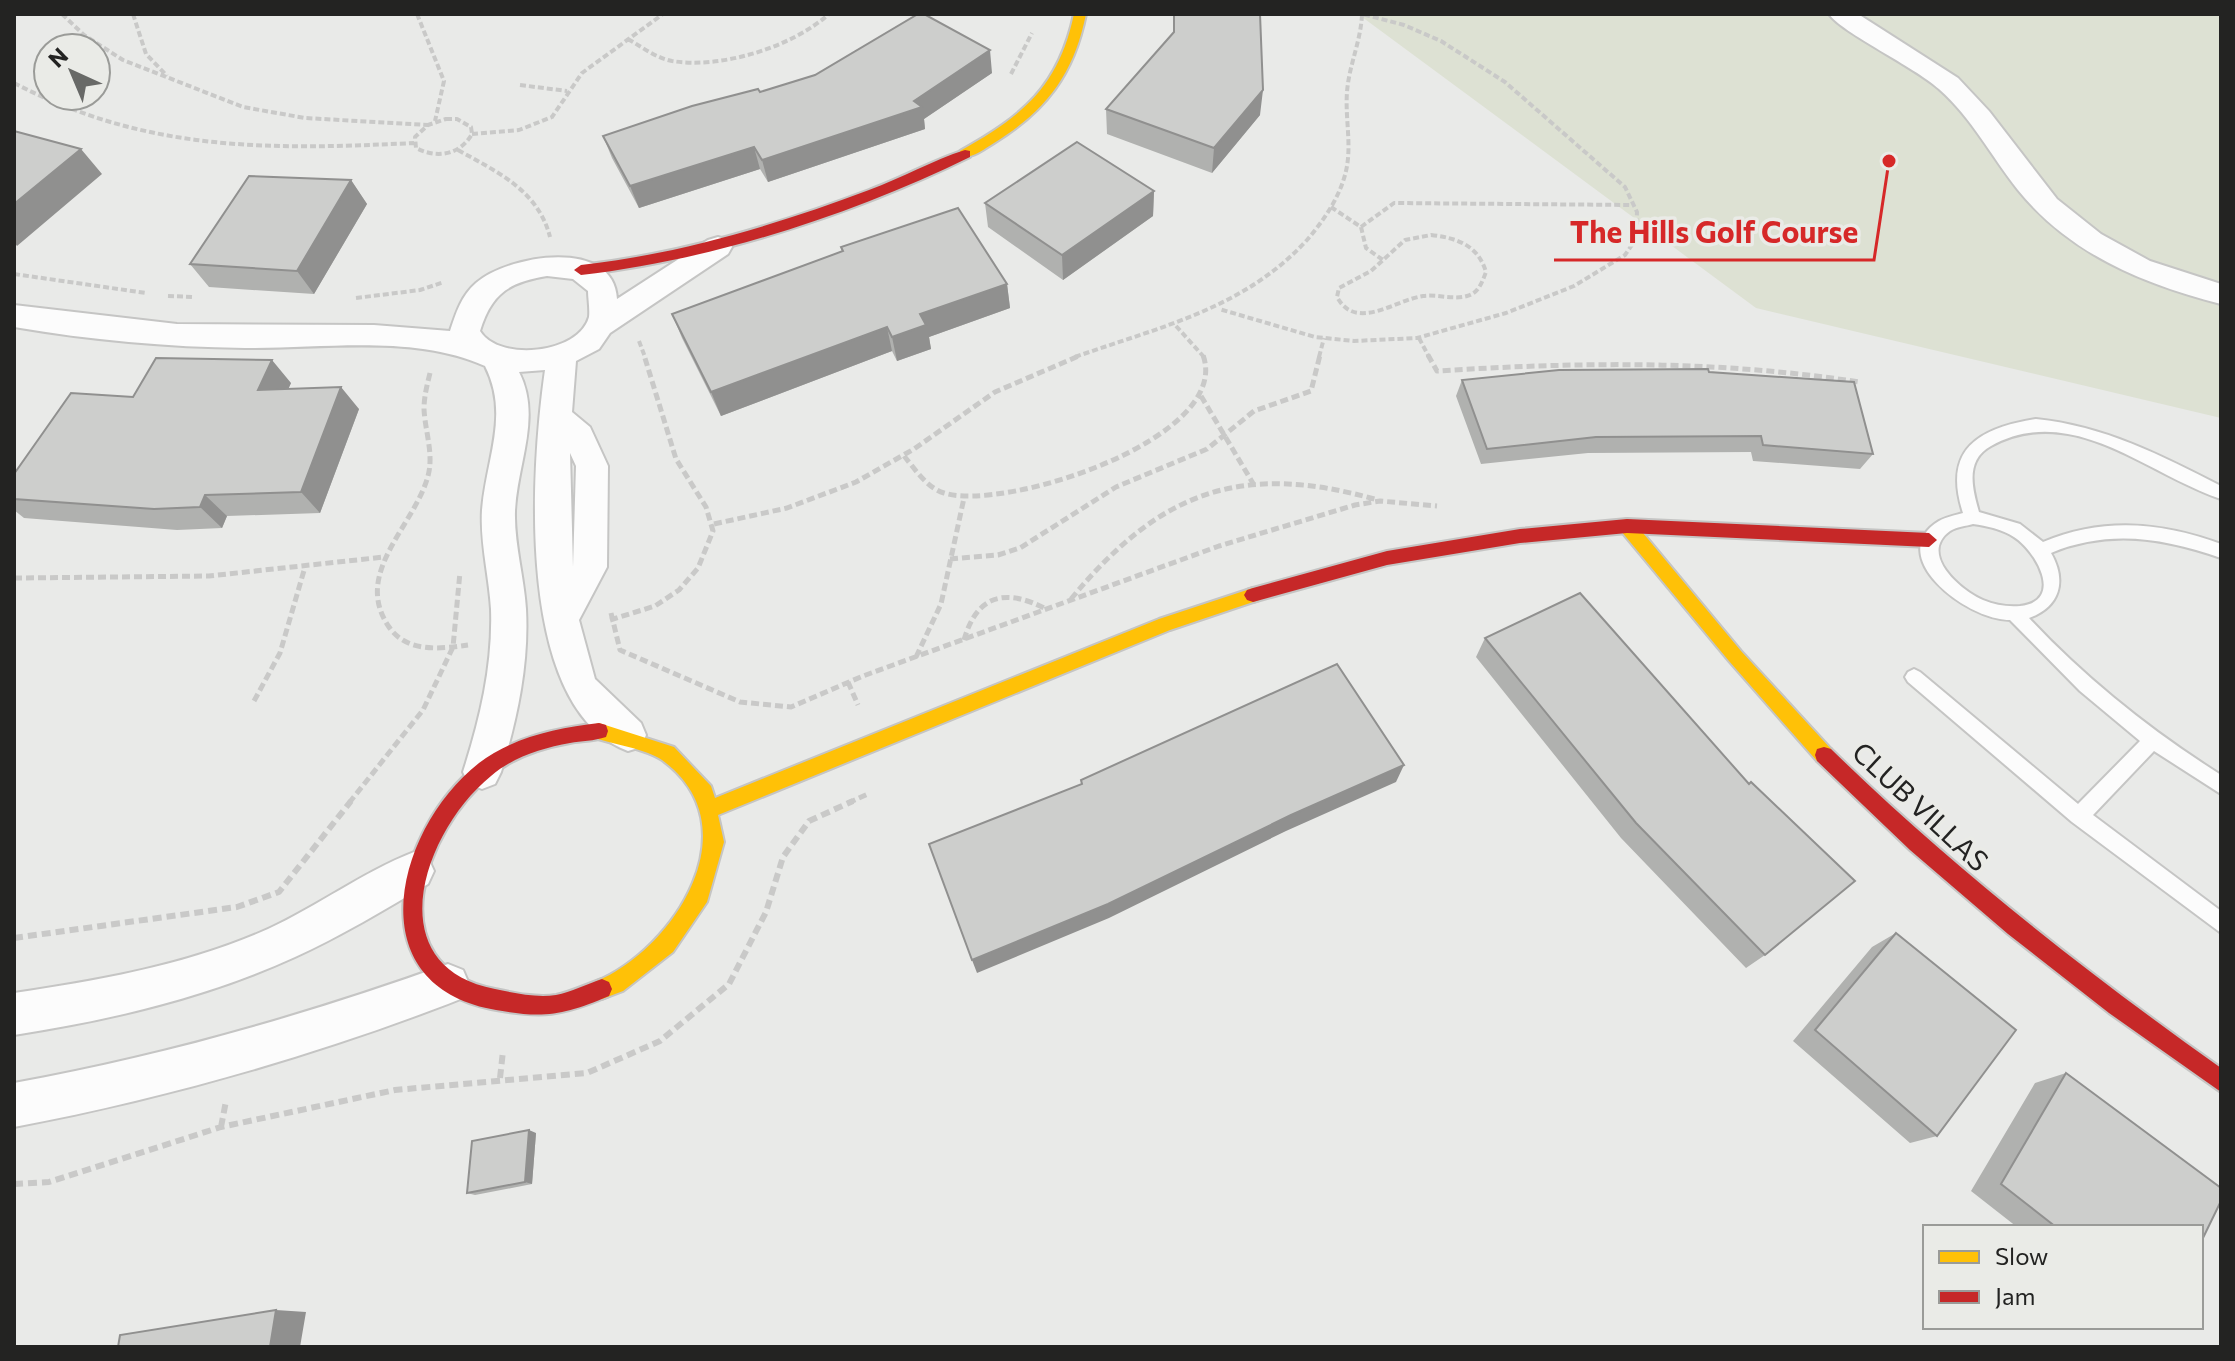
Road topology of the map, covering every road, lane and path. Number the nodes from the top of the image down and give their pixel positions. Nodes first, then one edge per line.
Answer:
1 (62, 14) edge
2 (133, 14) edge
3 (417, 14) edge
4 (663, 14) edge
5 (829, 14) edge
6 (1080, 14) edge
7 (1841, 14) edge
8 (1033, 31) dead end
9 (628, 38) junction
10 (171, 79) junction
11 (1007, 82) dead end
12 (14, 83) edge
13 (520, 85) dead end
14 (567, 91) junction
15 (435, 122) junction
16 (428, 125) junction
17 (472, 134) junction
18 (414, 143) junction
19 (458, 150) junction
20 (1635, 205) junction
21 (1331, 207) junction
22 (1361, 227) junction
23 (549, 233) junction
24 (559, 233) dead end
25 (535, 237) dead end
26 (718, 247) junction
27 (1383, 260) junction
28 (547, 266) junction
29 (581, 270) junction
30 (14, 274) edge
31 (449, 281) dead end
32 (151, 294) dead end
33 (2221, 294) edge
34 (480, 295) junction
35 (166, 296) dead end
36 (195, 297) edge
37 (342, 300) dead end
38 (625, 306) junction
39 (1219, 309) junction
40 (14, 316) edge
41 (599, 325) junction
42 (1176, 326) junction
43 (373, 335) junction
44 (1324, 338) junction
45 (1419, 338) junction
46 (432, 339) junction
47 (485, 353) junction
48 (562, 355) junction
49 (1859, 382) dead end
50 (1201, 396) junction
51 (1225, 435) junction
52 (904, 456) junction
53 (1254, 485) junction
54 (2221, 493) edge
55 (964, 498) junction
56 (1380, 501) dead end
57 (1973, 517) junction
58 (714, 524) junction
59 (1627, 526) junction
60 (1929, 540) junction
61 (2041, 550) junction
62 (2221, 551) edge
63 (384, 557) junction
64 (950, 559) junction
65 (305, 567) junction
66 (14, 578) edge
67 (1070, 600) dead end
68 (611, 606) dead end
69 (1047, 609) dead end
70 (2015, 614) junction
71 (611, 620) junction
72 (562, 623) junction
73 (508, 638) junction
74 (964, 641) dead end
75 (453, 647) junction
76 (916, 658) dead end
77 (1914, 677) dead end
78 (254, 701) dead end
79 (791, 707) dead end
80 (628, 735) junction
81 (2152, 741) junction
82 (482, 772) junction
83 (2221, 785) edge
84 (710, 809) junction
85 (2079, 816) junction
86 (414, 871) junction
87 (2221, 923) edge
88 (14, 938) edge
89 (448, 984) junction
90 (14, 1014) edge
91 (2221, 1081) edge
92 (14, 1105) edge

1 - 10 path
2 - 10 path
3 - 15 path
4 - 9 path
5 - 9 path
6 - 26 street
7 - 33 street
8 - 11 path
9 - 14 path
10 - 16 path
12 - 18 path
13 - 14 path
14 - 17 path
15 - 16 path
15 - 17 path
16 - 18 path
17 - 19 path
18 - 19 path
19 - 23 path
20 - 21 path
20 - 22 path
20 - 45 path
21 - 22 path
21 - 39 path
22 - 27 path
23 - 24 path
23 - 25 path
23 - 28 path
26 - 29 street
26 - 38 street
27 - 27 path
28 - 29 street
28 - 34 street
29 - 41 street
30 - 32 path
31 - 37 path
34 - 43 street
34 - 47 street
35 - 36 path
38 - 41 street
38 - 58 path
39 - 42 path
39 - 44 path
40 - 43 street
41 - 48 street
42 - 50 path
42 - 52 path
43 - 46 street
44 - 45 path
44 - 51 path
45 - 49 path
46 - 47 street
46 - 63 path
47 - 48 street
47 - 73 street
48 - 72 street
50 - 51 path
50 - 55 path
51 - 53 path
51 - 64 path
52 - 55 path
52 - 58 path
53 - 56 path
53 - 67 path
54 - 57 lane
55 - 64 path
57 - 60 lane
57 - 61 lane
58 - 71 path
59 - 60 street
59 - 84 street
59 - 91 street, CLUB VILLAS
60 - 70 lane
61 - 62 lane
61 - 70 lane
63 - 65 path
63 - 75 path
64 - 76 path
65 - 66 path
65 - 78 path
68 - 71 path
69 - 74 path
70 - 81 lane
71 - 72 path
71 - 79 path
72 - 80 street
73 - 75 path
73 - 82 street
75 - 88 path
77 - 85 lane
80 - 82 street
80 - 84 street
81 - 83 lane
81 - 85 lane
82 - 86 street
84 - 89 street
85 - 87 lane
86 - 89 street
86 - 90 street
89 - 92 street

